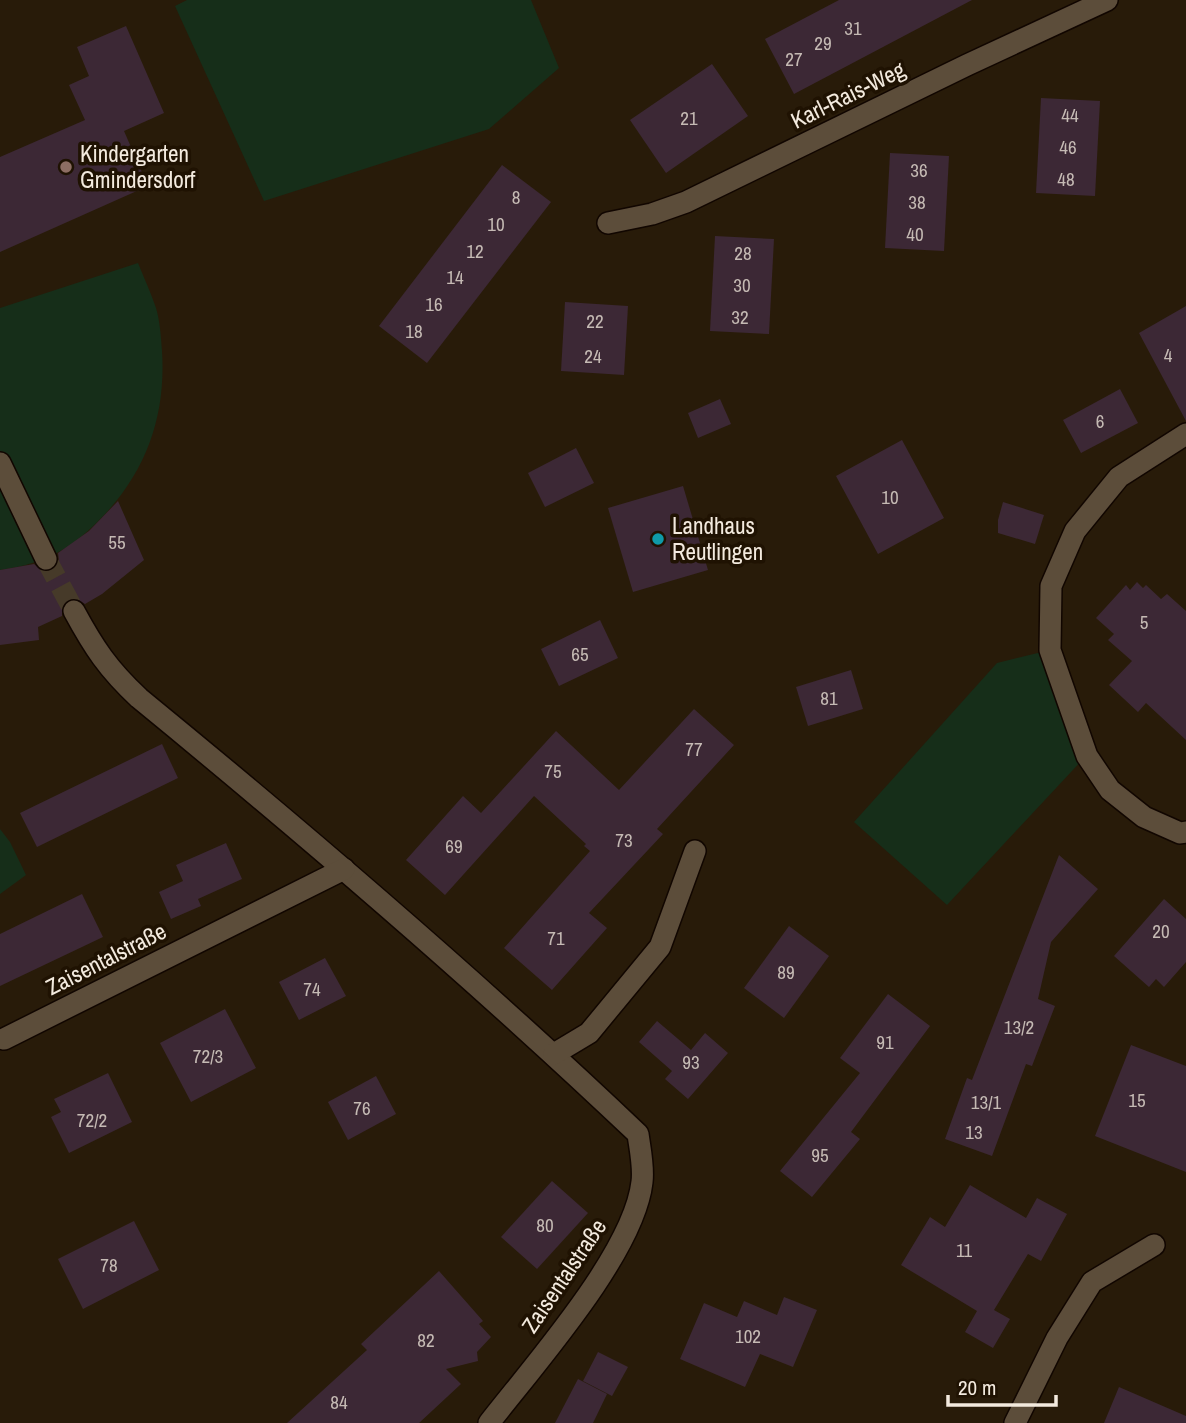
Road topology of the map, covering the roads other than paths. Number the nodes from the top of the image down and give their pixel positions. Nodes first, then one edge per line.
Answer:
1 (1107, 0) edge
2 (608, 223) dead end
3 (1186, 434) edge
4 (0, 463) edge
5 (46, 559) tunnel mouth
6 (74, 611) tunnel mouth
7 (1186, 832) edge
8 (695, 851) dead end
9 (344, 869) junction
10 (4, 1039) dead end
11 (554, 1054) junction
12 (1154, 1245) dead end
13 (489, 1423) edge
14 (1015, 1423) edge

1 - 2 street, Karl-Rais-Weg
3 - 7 street
4 - 5 street
6 - 9 street, Zaisentalstraße
8 - 11 street
9 - 10 street, Zaisentalstraße
9 - 11 street, Zaisentalstraße
11 - 13 street, Zaisentalstraße
12 - 14 street

